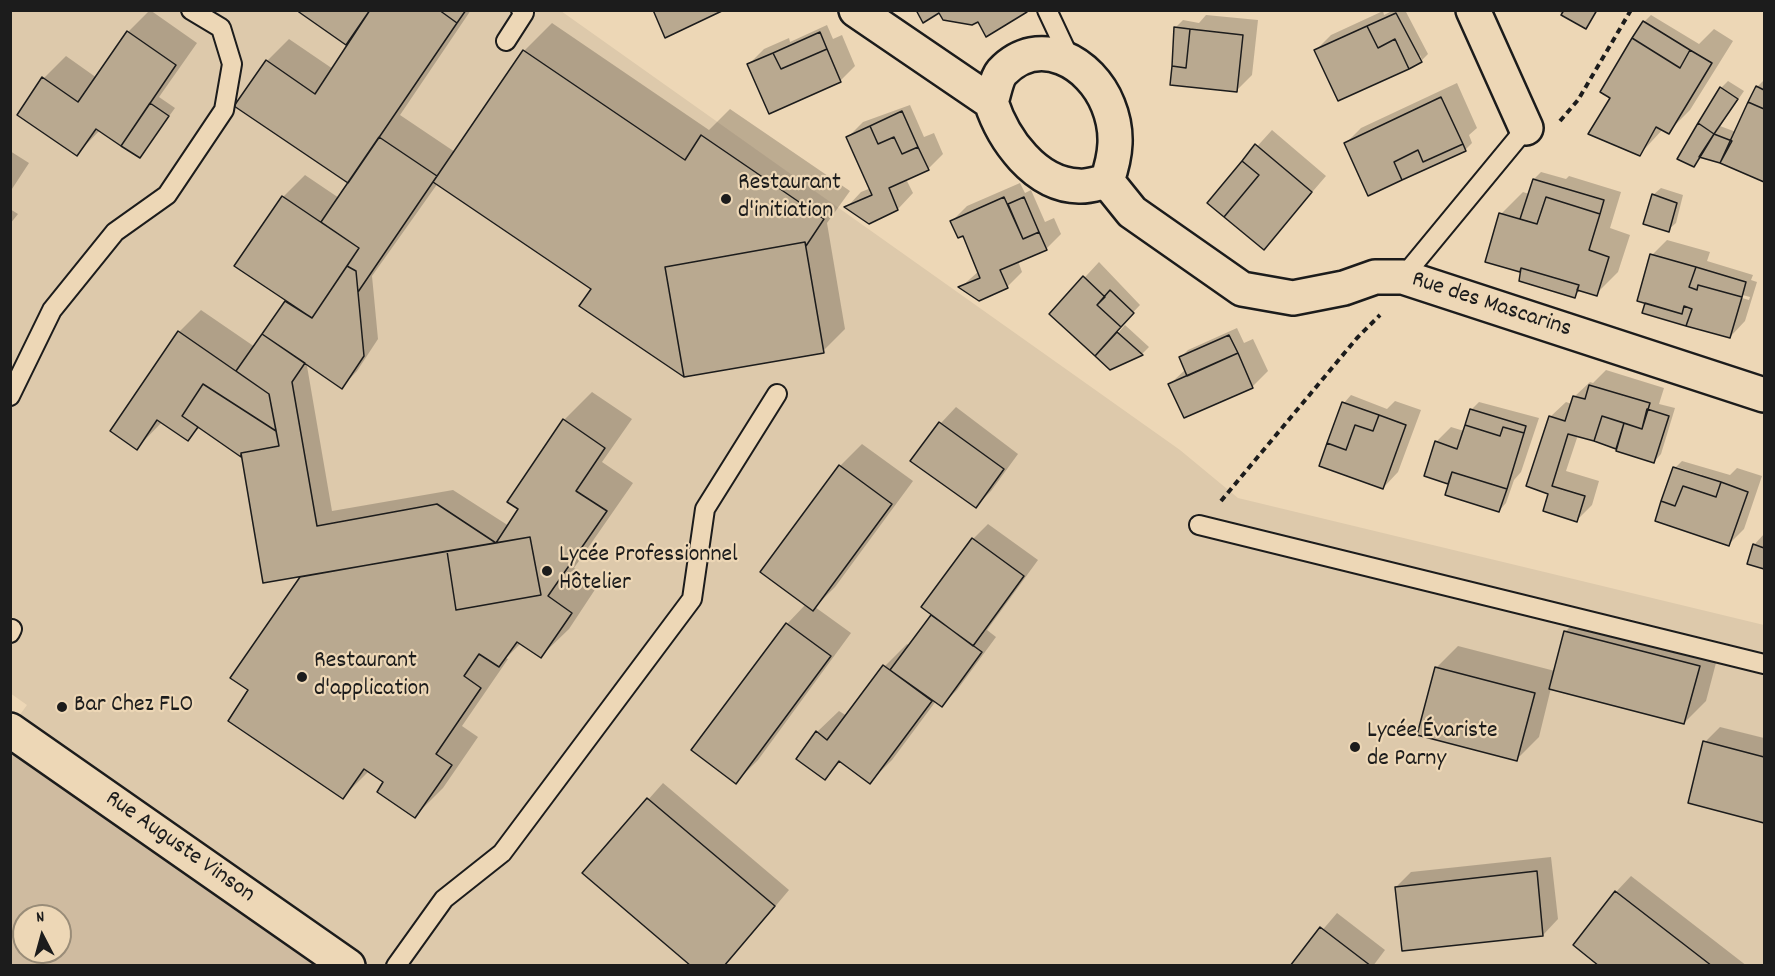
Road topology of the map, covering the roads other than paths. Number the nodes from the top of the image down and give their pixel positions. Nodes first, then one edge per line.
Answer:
1 (191, 10) edge
2 (521, 10) edge
3 (856, 10) edge
4 (1047, 10) edge
5 (1473, 10) edge
6 (506, 41) dead end
7 (1070, 59) junction
8 (991, 102) junction
9 (1526, 128) joint
10 (1107, 182) junction
11 (1403, 277) junction
12 (777, 394) dead end
13 (1764, 395) edge
14 (10, 396) edge
15 (1199, 525) dead end
16 (1764, 664) edge
17 (10, 730) edge
18 (348, 966) edge
19 (396, 966) edge

1 - 14 lane
2 - 6 lane
3 - 8 street
4 - 7 lane
5 - 9 street
7 - 8 street
7 - 10 street
8 - 10 street
9 - 11 lane
10 - 11 street, Rue des Mascarins
11 - 13 street, Rue des Mascarins
12 - 19 lane
15 - 16 lane
17 - 18 street, Rue Auguste Vinson

